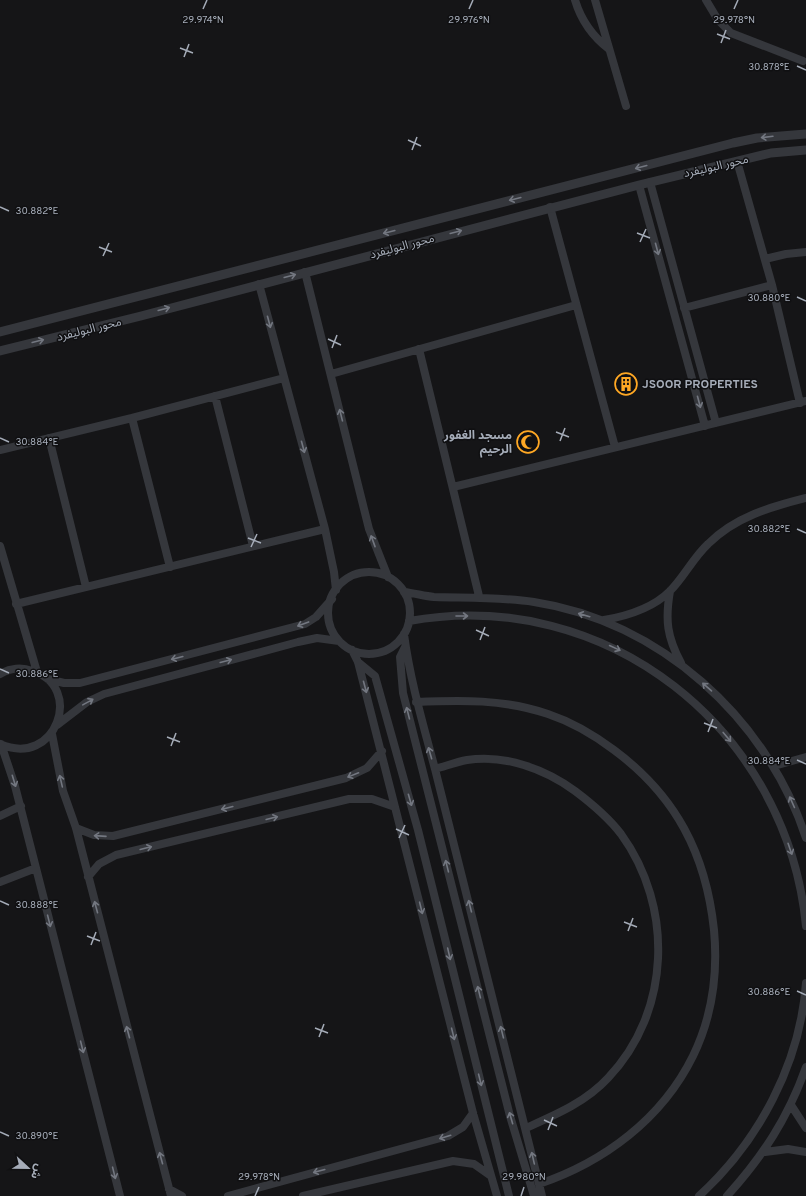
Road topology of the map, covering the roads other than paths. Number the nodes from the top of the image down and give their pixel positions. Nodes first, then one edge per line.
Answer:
1 (575, 0) edge
2 (595, 0) edge
3 (706, 0) edge
4 (609, 50) junction
5 (802, 60) dead end
6 (626, 106) dead end
7 (806, 134) edge
8 (806, 150) edge
9 (737, 162) junction
10 (650, 182) junction
11 (639, 185) junction
12 (550, 207) junction
13 (806, 252) edge
14 (765, 259) junction
15 (305, 272) junction
16 (259, 284) junction
17 (772, 285) junction
18 (576, 305) junction
19 (684, 308) junction
20 (0, 332) edge
21 (419, 349) junction
22 (0, 351) edge
23 (331, 374) junction
24 (284, 378) junction
25 (215, 396) junction
26 (803, 402) edge
27 (132, 418) junction
28 (716, 423) junction
29 (705, 426) junction
30 (49, 438) junction
31 (616, 447) junction
32 (0, 450) edge
33 (453, 486) junction
34 (806, 498) edge
35 (325, 529) junction
36 (0, 546) edge
37 (253, 546) junction
38 (170, 566) junction
39 (388, 577) junction
40 (86, 587) junction
41 (336, 590) junction
42 (670, 591) junction
43 (404, 592) junction
44 (478, 596) junction
45 (332, 599) junction
46 (16, 604) junction
47 (604, 620) junction
48 (409, 621) junction
49 (404, 634) junction
50 (339, 641) junction
51 (406, 647) junction
52 (352, 650) junction
53 (358, 662) junction
54 (682, 666) junction
55 (37, 672) junction
56 (0, 674) edge
57 (48, 680) junction
58 (416, 702) junction
59 (57, 725) junction
60 (52, 734) junction
61 (0, 744) edge
62 (382, 751) junction
63 (806, 757) edge
64 (774, 766) junction
65 (435, 769) junction
66 (21, 806) junction
67 (395, 807) junction
68 (0, 816) edge
69 (803, 823) edge
70 (76, 828) junction
71 (806, 838) edge
72 (36, 868) junction
73 (88, 877) junction
74 (0, 882) edge
75 (806, 926) edge
76 (806, 983) edge
77 (806, 1067) edge
78 (792, 1105) junction
79 (473, 1113) junction
80 (526, 1128) junction
81 (806, 1128) edge
82 (765, 1152) junction
83 (806, 1152) edge
84 (491, 1176) junction
85 (539, 1184) junction
86 (170, 1193) edge
87 (120, 1196) edge
88 (182, 1196) edge
89 (228, 1196) edge
90 (303, 1196) edge
91 (497, 1196) edge
92 (509, 1196) edge
93 (534, 1196) edge
94 (542, 1196) edge
95 (699, 1196) edge
96 (727, 1196) edge

1 - 4 street
2 - 4 street
3 - 5 street
4 - 6 street
7 -> 20 street, محور البوليفرد
8 - 9 street, محور البوليفرد
9 - 10 street, محور البوليفرد
9 - 14 street
10 - 11 street, محور البوليفرد
10 - 19 street
11 - 12 street, محور البوليفرد
11 -> 29 street
15 -> 12 street, محور البوليفرد
12 - 18 street
13 - 14 street
14 - 17 street
16 -> 15 street, محور البوليفرد
15 - 23 street
22 -> 16 street, محور البوليفرد
16 -> 24 street
17 - 19 street
17 - 26 street
18 - 21 street
18 - 31 street
19 - 28 street
21 - 23 street
21 - 33 street
39 -> 23 street
24 - 25 street
24 -> 35 street
25 - 27 street
25 - 37 street
26 - 28 street
27 - 30 street
27 - 38 street
28 - 29 street
29 - 31 street
30 - 32 street
30 - 40 street
31 - 33 street
33 - 44 street
34 - 42 street
35 - 37 street
35 - 41 street
36 - 46 street
37 - 38 street
38 - 40 street
39 - 41 street
39 - 43 street
40 - 46 street
41 - 45 street
42 - 47 street
42 - 54 street
43 - 44 street
43 - 48 street
47 -> 44 street
45 - 50 street
45 -> 57 street
46 - 55 street
47 - 54 street
48 - 49 street
48 -> 75 street
49 - 51 street
49 - 52 street
50 - 52 street
59 -> 50 street
51 - 58 street
93 -> 51 street
52 - 53 street
53 -> 62 street
53 -> 92 street
64 -> 54 street
55 - 56 street
55 - 57 street
57 - 59 street
65 -> 58 street
58 - 85 street
59 - 60 street
60 - 61 street
70 -> 60 street
61 -> 66 street
62 - 67 street
62 -> 70 street
63 - 64 street
69 -> 64 street
80 -> 65 street
65 - 80 street
66 - 68 street
66 - 72 street
73 -> 67 street
67 -> 79 street
69 - 71 street
70 - 73 street
72 - 74 street
72 -> 87 street
86 -> 73 street
76 - 95 street
77 - 78 street
78 - 81 street
78 - 82 street
79 - 84 street
79 -> 89 street
85 -> 80 street
82 - 83 street
82 - 96 street
84 - 90 street
84 - 91 street
85 - 94 street
86 - 88 street

